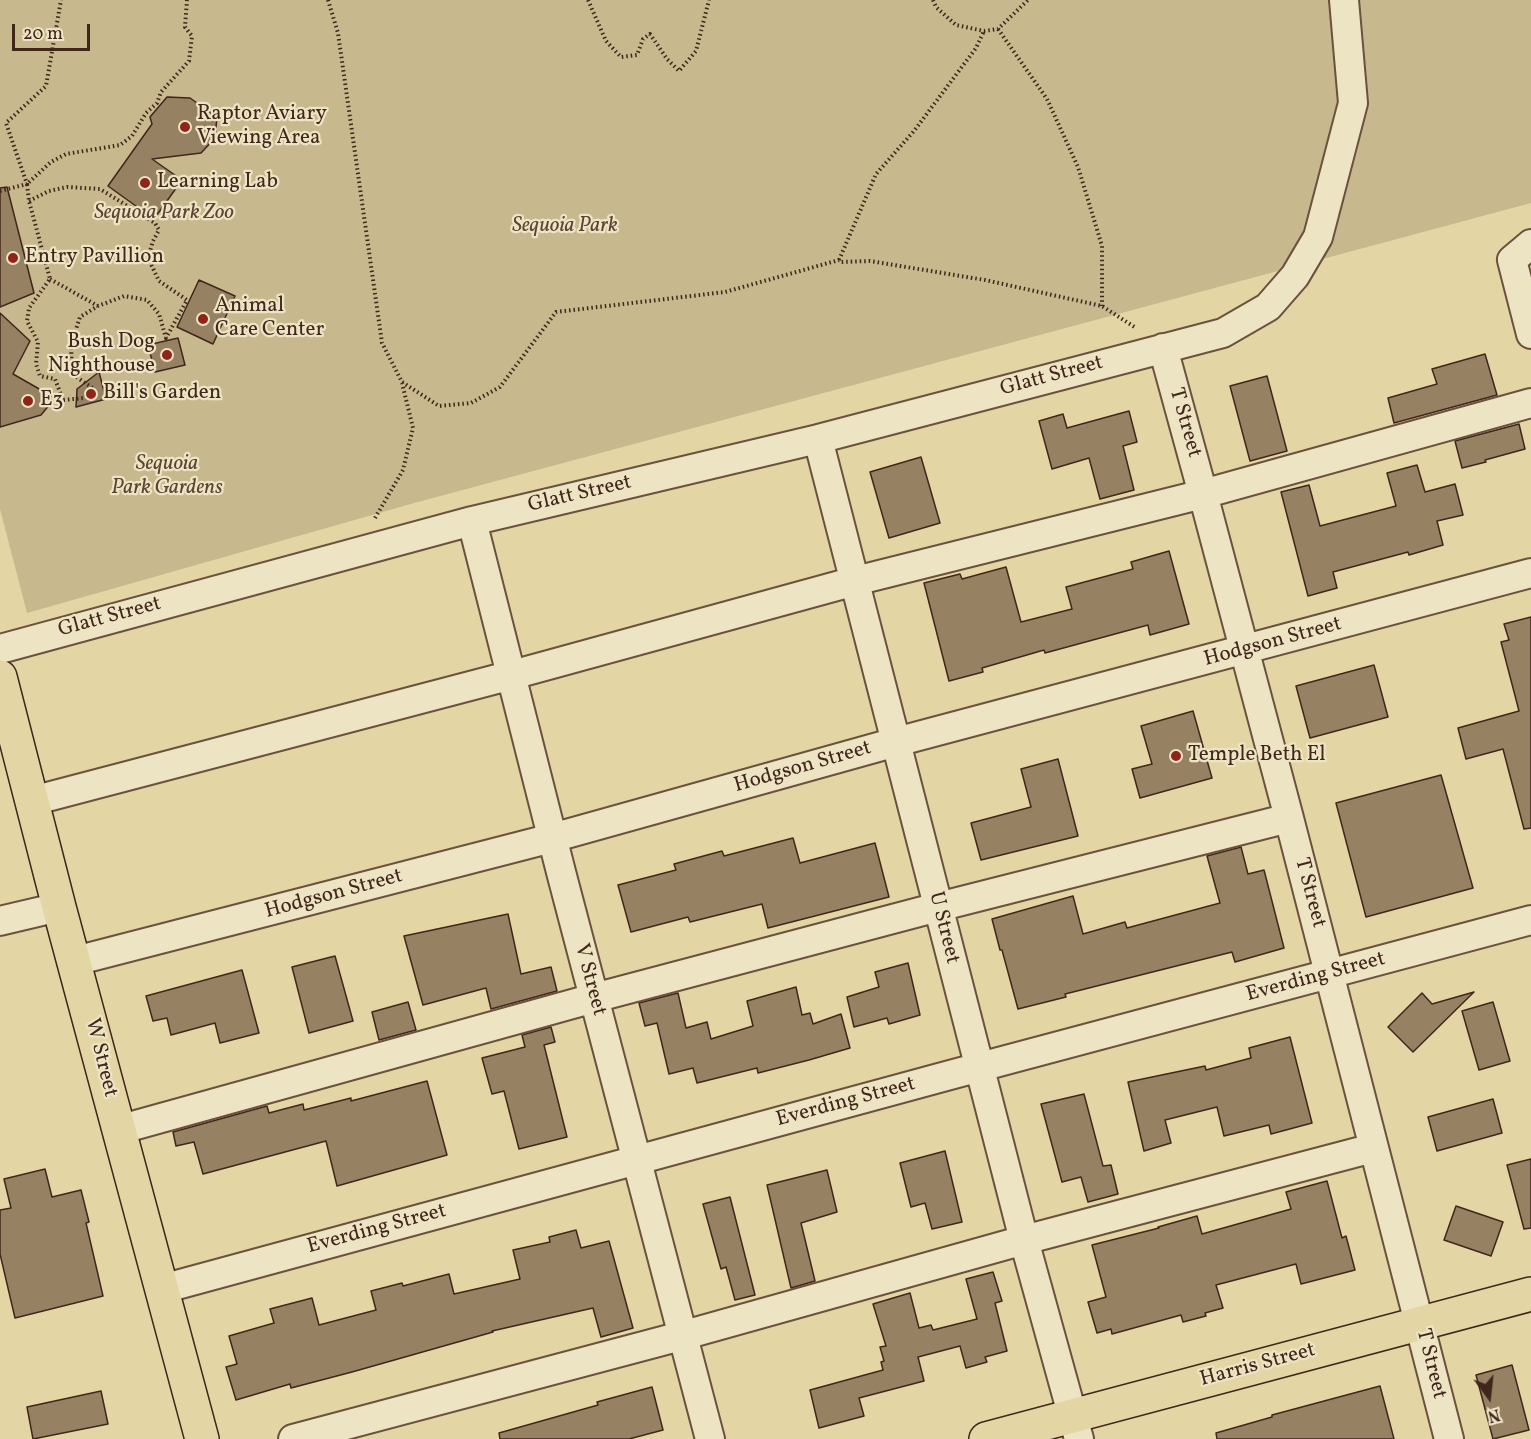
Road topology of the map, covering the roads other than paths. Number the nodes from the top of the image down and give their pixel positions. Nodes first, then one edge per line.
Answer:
1 (1344, 0) edge
2 (1531, 244) edge
3 (1531, 334) edge
4 (1162, 348) junction
5 (1531, 403) edge
6 (818, 439) junction
7 (1203, 494) junction
8 (472, 521) junction
9 (1531, 573) edge
10 (855, 581) junction
11 (0, 649) edge
12 (1244, 650) junction
13 (512, 675) junction
14 (0, 677) edge
15 (896, 742) junction
16 (32, 801) junction
17 (1289, 818) junction
18 (552, 838) junction
19 (59, 907) junction
20 (938, 907) junction
21 (1531, 920) edge
22 (0, 921) edge
23 (75, 961) junction
24 (1330, 974) junction
25 (594, 998) junction
26 (980, 1068) junction
27 (118, 1130) junction
28 (1373, 1148) junction
29 (636, 1160) junction
30 (1024, 1240) junction
31 (162, 1289) junction
32 (1531, 1294) edge
33 (1419, 1323) junction
34 (681, 1335) junction
35 (1076, 1427) edge
36 (202, 1439) edge
37 (293, 1439) edge
38 (710, 1439) edge
39 (986, 1439) edge
40 (1449, 1439) edge

1 - 4 street, Glatt Street
2 - 3 street
4 - 6 street, Glatt Street
4 - 7 street, T Street
5 - 7 street
6 - 8 street, Glatt Street
6 - 10 street, U Street
7 - 10 street
7 - 12 street, T Street
8 - 11 street, Glatt Street
8 - 13 street, V Street
9 - 12 street, Hodgson Street
10 - 13 street
10 - 15 street, U Street
12 - 15 street, Hodgson Street
12 - 17 street, T Street
13 - 16 street
13 - 18 street, V Street
14 - 16 main road, W Street
15 - 18 street, Hodgson Street
15 - 20 street, U Street
16 - 19 main road, W Street
17 - 20 street
17 - 24 street, T Street
18 - 23 street, Hodgson Street
18 - 25 street, V Street
19 - 22 street
19 - 23 main road, W Street
20 - 25 street
20 - 26 street, U Street
21 - 24 street, Everding Street
23 - 27 main road, W Street
24 - 26 street, Everding Street
24 - 28 street, T Street
25 - 27 street
25 - 29 street, V Street
26 - 29 street, Everding Street
26 - 30 street, U Street
27 - 31 main road, W Street
28 - 30 street
28 - 33 street, T Street
29 - 31 street, Everding Street
29 - 34 street, V Street
30 - 34 street
30 - 35 street, U Street
31 - 36 main road, W Street
32 - 33 main road, Harris Street
33 - 35 main road, Harris Street
33 - 40 street, T Street
34 - 37 street
34 - 38 street, V Street
35 - 39 main road, Harris Street

